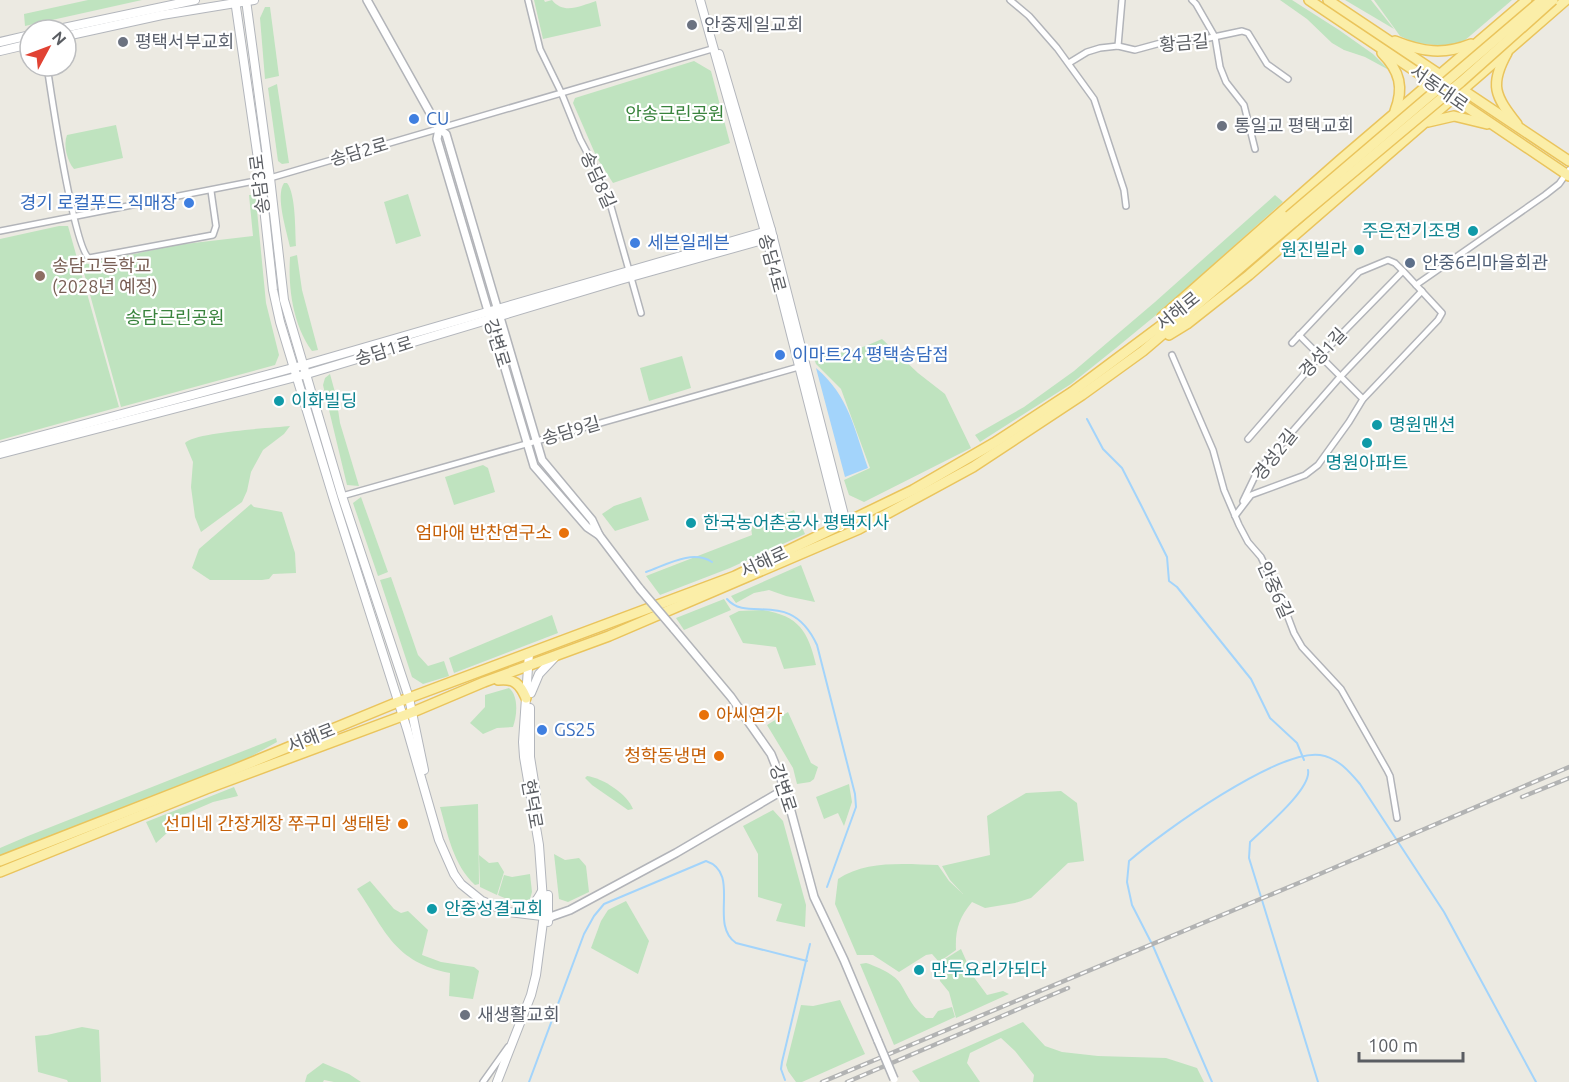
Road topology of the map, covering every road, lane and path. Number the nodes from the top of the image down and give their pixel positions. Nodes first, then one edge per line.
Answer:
1 (195, 0) edge
2 (367, 0) edge
3 (528, 0) edge
4 (700, 0) edge
5 (705, 0) edge
6 (1010, 0) edge
7 (1122, 0) edge
8 (1192, 0) edge
9 (1309, 0) edge
10 (1328, 0) edge
11 (1527, 0) edge
12 (1542, 0) edge
13 (1553, 0) edge
14 (1566, 0) edge
15 (243, 1) edge
16 (170, 2) edge
17 (78, 24) edge
18 (78, 33) edge
19 (1377, 34) junction
20 (714, 36) junction
21 (1215, 37) junction
22 (18, 38) edge
23 (1368, 39) junction
24 (1479, 41) junction
25 (0, 42) edge
26 (1118, 46) junction
27 (18, 47) edge
28 (1509, 48) junction
29 (712, 49) junction
30 (0, 51) edge
31 (1069, 63) junction
32 (49, 78) edge
33 (1435, 78) junction
34 (1288, 79) dead end
35 (1461, 89) junction
36 (561, 92) junction
37 (1453, 97) junction
38 (1394, 113) junction
39 (1420, 126) junction
40 (1495, 126) junction
41 (439, 129) junction
42 (1522, 130) junction
43 (1255, 149) dead end
44 (1569, 161) edge
45 (1568, 173) edge
46 (270, 178) junction
47 (261, 180) junction
48 (211, 191) junction
49 (1126, 206) dead end
50 (74, 216) junction
51 (1292, 218) junction
52 (0, 231) edge
53 (769, 235) junction
54 (1403, 271) junction
55 (630, 273) junction
56 (1416, 285) junction
57 (1422, 291) junction
58 (498, 312) junction
59 (641, 313) dead end
60 (489, 315) junction
61 (1299, 335) junction
62 (1292, 343) dead end
63 (1143, 351) junction
64 (1123, 354) junction
65 (1172, 355) dead end
66 (1320, 356) junction
67 (304, 365) junction
68 (803, 366) junction
69 (294, 367) junction
70 (307, 374) junction
71 (297, 376) junction
72 (1340, 377) junction
73 (1363, 399) junction
74 (1248, 440) dead end
75 (536, 441) junction
76 (526, 444) junction
77 (0, 447) edge
78 (0, 454) edge
79 (342, 496) junction
80 (1235, 516) junction
81 (843, 525) junction
82 (599, 535) junction
83 (531, 653) junction
84 (557, 655) junction
85 (531, 664) junction
86 (484, 682) junction
87 (529, 695) junction
88 (409, 698) junction
89 (398, 702) junction
90 (413, 712) junction
91 (402, 716) junction
92 (785, 789) junction
93 (1397, 818) dead end
94 (0, 861) edge
95 (0, 872) edge
96 (543, 890) junction
97 (518, 909) junction
98 (547, 916) junction
99 (514, 1039) junction
100 (895, 1081) edge
101 (483, 1082) edge
102 (497, 1082) edge

1 - 16 main road
2 - 41 street, 강변로
3 - 36 street, 송담8길
4 - 29 main road, 송담4로
5 - 20 main road, 송담4로
6 - 31 street
7 - 26 street
8 - 21 street
9 - 23 main road, 서동대로
10 - 19 main road, 서동대로
11 - 24 main road
12 - 51 main road, 서해로, bridge
13 - 51 main road, 서해로, bridge
14 - 28 main road
15 - 18 main road
15 - 46 main road, 송담3로
15 - 47 main road, 송담3로
16 - 17 main road
19 - 24 main road
19 - 33 main road, 서동대로
20 - 29 street
20 - 53 main road, 송담4로
21 - 26 street, 황금길
21 - 34 street
21 - 43 street, 황금길
22 - 25 main road
23 - 33 main road, 서동대로
23 - 38 main road
24 - 33 main road
26 - 31 street, 황금길
27 - 30 main road
28 - 35 main road
28 - 42 main road
29 - 36 street, 송담2로
29 - 53 main road, 송담4로
31 - 49 street
32 - 50 street
33 - 35 main road, 서동대로
33 - 37 main road, 서동대로
33 - 38 main road
35 - 37 main road
35 - 42 main road, 서동대로
36 - 41 street, 송담2로
36 - 55 street, 송담8길
37 - 39 main road
37 - 40 main road, 서동대로
38 - 64 main road
39 - 40 main road
39 - 63 main road
40 - 45 main road, 서동대로
41 - 46 street, 송담2로
41 - 58 street, 강변로
41 - 60 street, 강변로
42 - 44 main road, 서동대로
45 - 56 street
46 - 47 street, 송담2로
46 - 67 main road, 송담3로
47 - 48 street, 송담2로
47 - 69 main road, 송담3로
48 - 50 street, 송담2로
48 - 50 street
50 - 52 street, 송담2로
51 - 63 main road, 서해로
51 - 64 main road, 서해로
53 - 55 main road, 송담1로
53 - 68 main road, 송담4로
54 - 56 street
54 - 61 street, 경성1길
54 - 66 street, 경성1길
55 - 58 main road, 송담1로
55 - 59 street
56 - 57 street, 경성2길
57 - 72 street, 경성2길
57 - 73 street, 경성2길
58 - 60 main road, 송담1로
58 - 75 street, 강변로
60 - 67 main road, 송담1로
60 - 70 main road, 송담1로
60 - 76 street, 강변로
61 - 62 street
61 - 66 street
63 - 84 main road, 서해로
64 - 81 main road, 서해로
65 - 80 street, 안중6길
66 - 72 street
66 - 74 street, 경성1길
67 - 69 main road, 송담1로
67 - 70 main road, 송담3로
68 - 75 street, 송담9길
68 - 81 main road, 송담4로
69 - 70 main road
69 - 71 main road, 송담3로
69 - 77 main road, 송담1로
70 - 71 main road, 송담1로
70 - 79 main road, 송담3로
71 - 78 main road, 송담1로
71 - 89 main road, 송담3로
72 - 73 street
72 - 80 street, 경성2길
73 - 80 street, 경성2길
75 - 76 street, 송담9길
75 - 82 street, 강변로
76 - 79 street, 송담9길
76 - 82 street, 강변로
79 - 88 main road, 송담3로
80 - 93 street, 안중6길
81 - 83 main road, 서해로
82 - 92 street, 강변로, bridge
83 - 85 main road, 현덕로
83 - 88 main road, 서해로
84 - 85 main road, 서해로
84 - 87 main road
85 - 86 main road, 서해로
85 - 87 main road, 현덕로
86 - 87 main road
86 - 90 main road, 서해로
87 - 96 main road, 현덕로
87 - 98 main road, 현덕로
88 - 89 main road, 서해로
88 - 90 main road, 송담3로
89 - 91 main road, 송담3로
89 - 94 main road, 서해로
90 - 91 main road, 서해로
90 - 97 main road
91 - 95 main road, 서해로
91 - 98 main road, 송담3로
92 - 98 street
92 - 100 street, 강변로, bridge
96 - 97 main road
96 - 98 main road, 현덕로
97 - 98 main road
98 - 99 main road, 현덕로
99 - 101 street
99 - 102 main road, 현덕로

